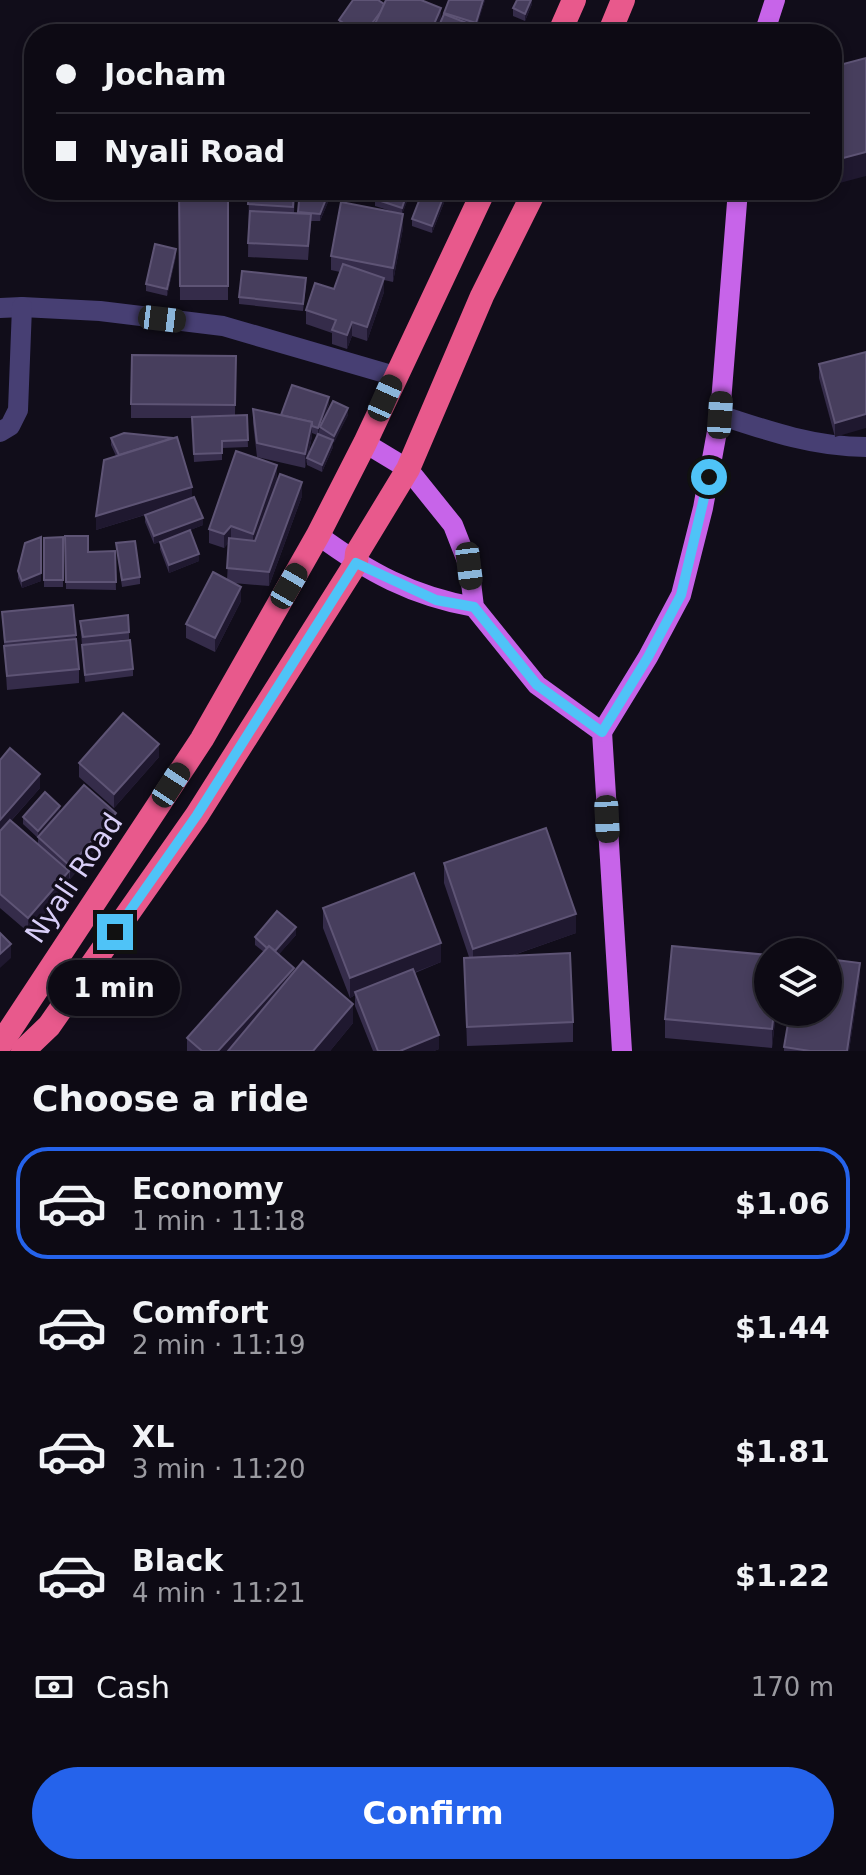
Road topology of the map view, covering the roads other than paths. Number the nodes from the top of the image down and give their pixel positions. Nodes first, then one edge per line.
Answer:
1 (574, 0) edge
2 (623, 0) edge
3 (775, 0) edge
4 (563, 24) edge
5 (613, 24) edge
6 (767, 24) edge
7 (479, 200) edge
8 (530, 200) edge
9 (737, 200) edge
10 (22, 307) junction
11 (0, 308) edge
12 (395, 376) junction
13 (720, 415) junction
14 (0, 432) edge
15 (365, 443) junction
16 (866, 447) edge
17 (408, 469) junction
18 (318, 535) junction
19 (356, 563) junction
20 (474, 607) junction
21 (602, 732) junction
22 (0, 1045) edge
23 (23, 1051) edge
24 (622, 1051) edge

1 - 4 highway
2 - 5 highway
3 - 6 main road
7 - 12 highway, Nyali Road
8 - 17 highway
9 - 13 main road
10 - 11 street
10 - 12 street
10 - 14 street
12 - 15 highway, Nyali Road
13 - 16 street
13 - 21 main road
15 - 17 main road
15 - 18 highway, Nyali Road
17 - 19 highway
17 - 20 main road
18 - 19 main road
18 - 22 highway, Nyali Road
19 - 20 main road
19 - 23 highway
20 - 21 main road
21 - 24 main road

